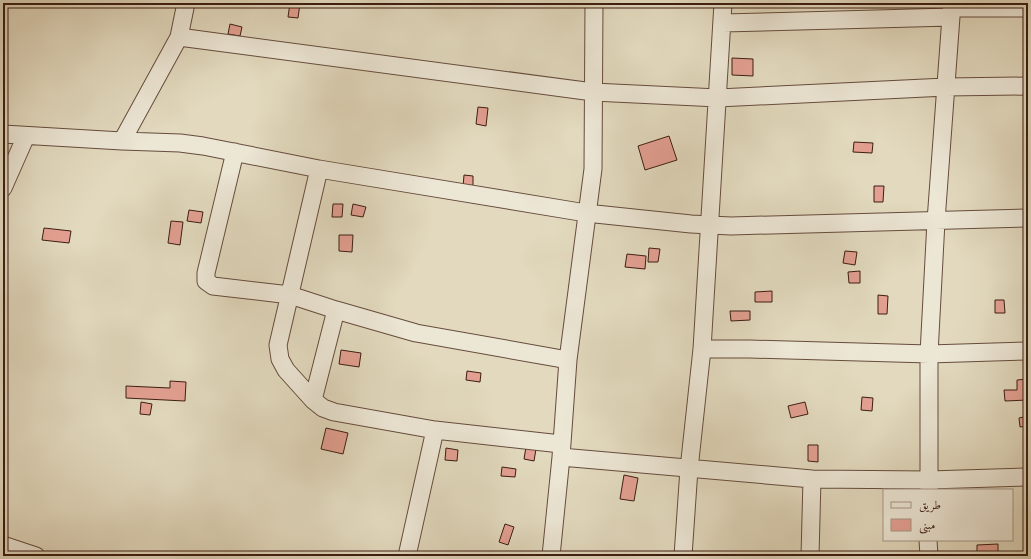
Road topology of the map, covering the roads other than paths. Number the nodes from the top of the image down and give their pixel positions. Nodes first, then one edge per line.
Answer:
1 (186, 3) edge
2 (594, 3) edge
3 (723, 3) edge
4 (1028, 8) edge
5 (952, 9) edge
6 (722, 23) junction
7 (179, 37) junction
8 (1028, 86) edge
9 (946, 87) junction
10 (593, 92) junction
11 (718, 98) junction
12 (3, 134) edge
13 (26, 136) junction
14 (122, 141) junction
15 (235, 152) junction
16 (319, 169) junction
17 (3, 188) edge
18 (586, 213) junction
19 (1028, 218) edge
20 (936, 221) junction
21 (710, 225) junction
22 (290, 295) junction
23 (336, 310) junction
24 (702, 349) junction
25 (1028, 351) edge
26 (929, 354) junction
27 (568, 360) junction
28 (313, 400) junction
29 (435, 430) junction
30 (561, 451) junction
31 (689, 469) junction
32 (1028, 478) edge
33 (812, 479) junction
34 (929, 485) edge
35 (928, 541) edge
36 (3, 544) edge
37 (36, 556) edge
38 (407, 556) edge
39 (551, 556) edge
40 (683, 556) edge
41 (810, 556) edge
42 (929, 556) edge

1 - 7 street
2 - 10 street
3 - 6 street
4 - 5 street
5 - 6 street
5 - 9 street
6 - 11 street
7 - 10 street
7 - 14 street
8 - 9 street
9 - 11 street
9 - 20 street
10 - 11 street
10 - 18 street
11 - 21 street
12 - 13 street
13 - 14 street
13 - 17 street
14 - 15 street
15 - 16 street
15 - 22 street
16 - 18 street
16 - 22 street
18 - 21 street
18 - 27 street
19 - 20 street
20 - 21 street
20 - 26 street
21 - 24 street
22 - 23 street
22 - 28 street
23 - 27 street
23 - 28 street
24 - 26 street
24 - 31 street
25 - 26 street
26 - 34 street
27 - 30 street
28 - 29 street
29 - 30 street
29 - 38 street
30 - 31 street
30 - 39 street
31 - 33 street
31 - 40 street
32 - 34 street
33 - 34 street
33 - 41 street
35 - 42 street
36 - 37 street

